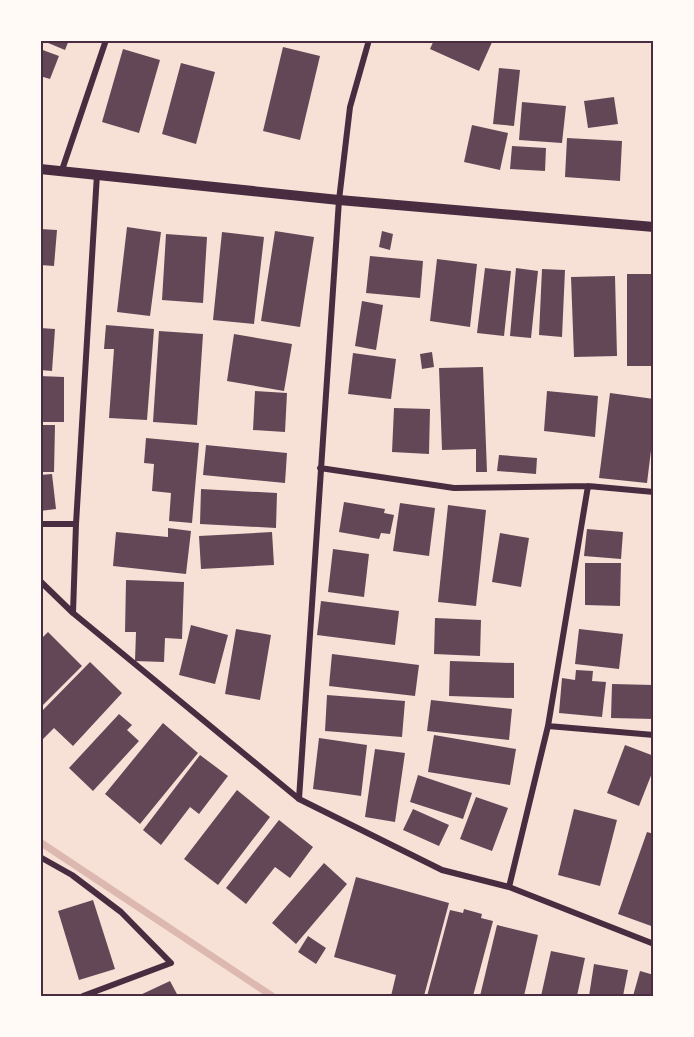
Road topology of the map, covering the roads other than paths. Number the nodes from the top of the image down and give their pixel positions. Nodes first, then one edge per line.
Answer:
1 (106, 40) edge
2 (369, 40) edge
3 (40, 168) edge
4 (62, 170) junction
5 (97, 173) junction
6 (339, 200) junction
7 (654, 227) edge
8 (320, 468) junction
9 (588, 486) junction
10 (654, 492) edge
11 (40, 524) edge
12 (76, 524) junction
13 (40, 580) edge
14 (74, 613) junction
15 (548, 726) junction
16 (654, 735) edge
17 (299, 799) junction
18 (40, 857) edge
19 (509, 887) junction
20 (654, 944) edge
21 (83, 996) edge

1 - 4 street
2 - 6 street
3 - 4 street
4 - 5 street
5 - 6 street
5 - 12 street
6 - 7 street
6 - 8 street
8 - 9 street
8 - 17 street
9 - 10 street
9 - 15 street
11 - 12 street
12 - 14 street
13 - 14 street
14 - 17 street
15 - 16 street
15 - 19 street
17 - 19 street
18 - 21 street
19 - 20 street

